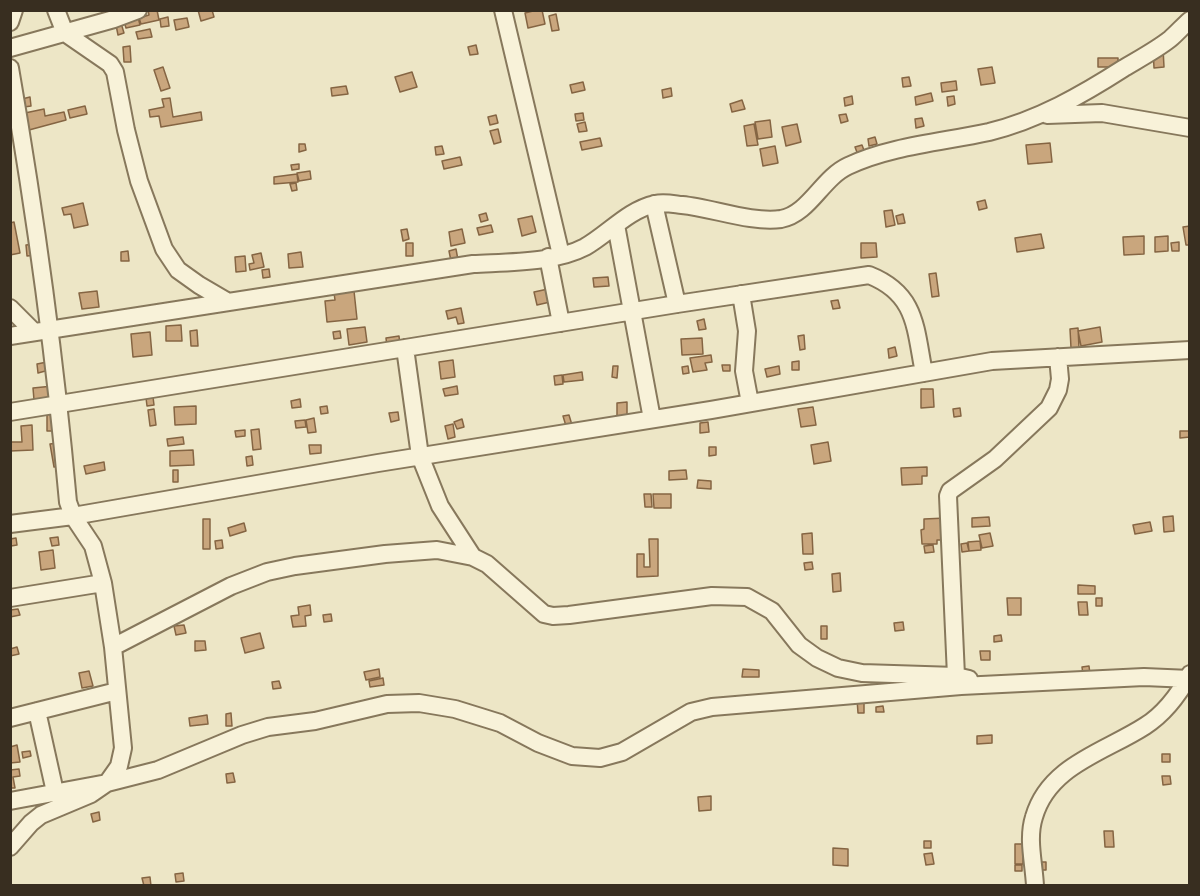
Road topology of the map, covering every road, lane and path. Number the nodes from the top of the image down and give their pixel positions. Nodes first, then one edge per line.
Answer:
1 (14, 10) edge
2 (56, 10) edge
3 (138, 10) edge
4 (503, 10) edge
5 (1190, 20) edge
6 (10, 22) edge
7 (65, 33) junction
8 (10, 48) edge
9 (10, 68) edge
10 (1040, 116) junction
11 (1190, 128) edge
12 (654, 204) junction
13 (616, 225) junction
14 (555, 256) junction
15 (741, 294) junction
16 (228, 302) junction
17 (677, 304) junction
18 (10, 308) edge
19 (633, 311) junction
20 (561, 322) junction
21 (42, 331) junction
22 (10, 336) edge
23 (405, 348) junction
24 (1190, 350) edge
25 (1058, 357) junction
26 (924, 373) junction
27 (750, 403) junction
28 (59, 404) junction
29 (10, 412) edge
30 (652, 419) junction
31 (420, 456) junction
32 (73, 516) junction
33 (10, 524) edge
34 (473, 557) junction
35 (104, 583) junction
36 (10, 598) edge
37 (113, 647) junction
38 (956, 676) junction
39 (1189, 677) edge
40 (985, 685) junction
41 (117, 691) junction
42 (36, 711) junction
43 (10, 718) edge
44 (107, 783) junction
45 (55, 792) junction
46 (10, 801) edge
47 (10, 847) edge
48 (1035, 885) edge

1 - 6 street
2 - 7 street
3 - 7 street
4 - 14 street
5 - 10 street
7 - 8 street
7 - 16 street
9 - 21 street
10 - 11 street
10 - 12 street
12 - 13 street
12 - 17 street
13 - 14 street
13 - 19 street
14 - 16 street
14 - 20 street
15 - 17 street
15 - 26 street
15 - 27 street
16 - 21 street
17 - 19 street
18 - 21 street
19 - 20 street
19 - 30 street
20 - 23 street
21 - 22 street
21 - 28 street
23 - 28 street
23 - 31 street
24 - 25 street
25 - 26 street
25 - 38 street
26 - 27 street
27 - 30 street
28 - 29 street
28 - 32 street
30 - 31 street
31 - 32 street
31 - 34 street
32 - 33 street
32 - 35 street
34 - 37 street
34 - 38 street
35 - 36 street
35 - 37 street
37 - 41 street
38 - 40 street
39 - 40 street
39 - 48 street
40 - 44 street
41 - 42 street
41 - 44 street
42 - 43 street
42 - 45 street
44 - 45 street
44 - 47 street
45 - 46 street

